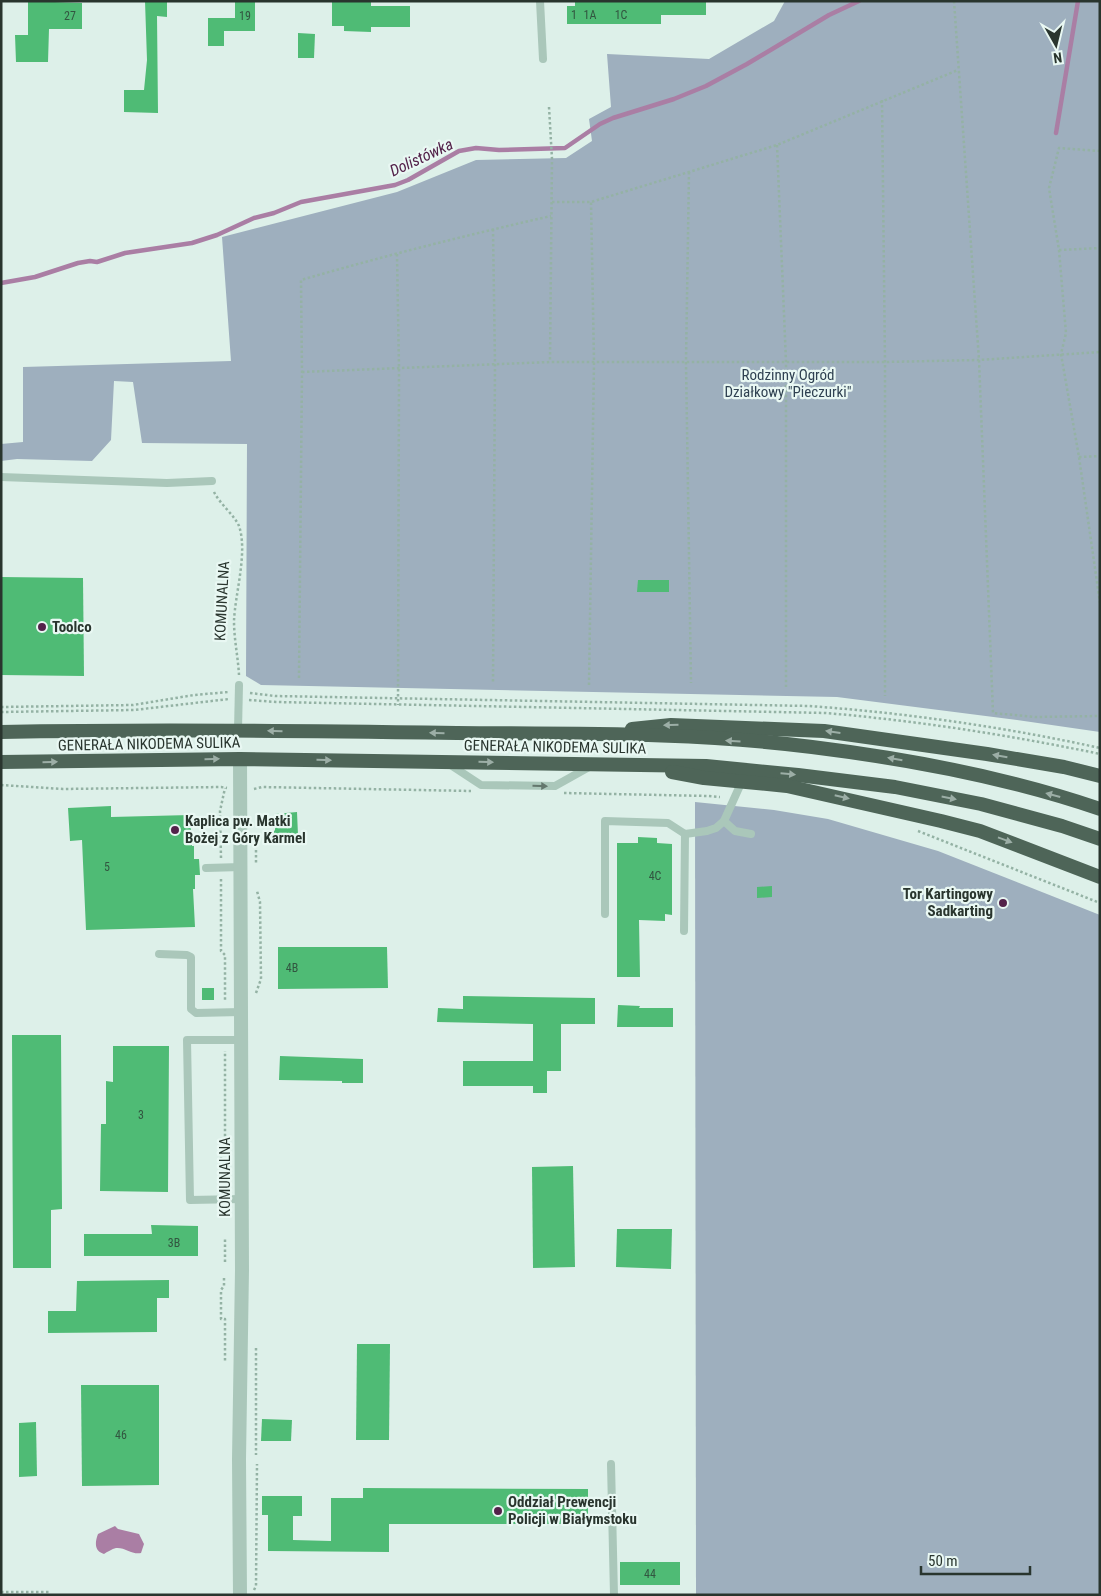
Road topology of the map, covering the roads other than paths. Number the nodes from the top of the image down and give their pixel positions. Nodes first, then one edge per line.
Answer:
1 (540, 1) edge
2 (543, 59) dead end
3 (1, 477) edge
4 (212, 481) road end
5 (239, 685) road end
6 (238, 730) junction
7 (1, 732) edge
8 (574, 734) junction
9 (240, 759) junction
10 (1, 762) edge
11 (446, 762) junction
12 (593, 764) junction
13 (634, 764) junction
14 (1100, 776) edge
15 (742, 781) junction
16 (1100, 809) edge
17 (724, 821) junction
18 (685, 834) junction
19 (751, 834) dead end
20 (1100, 839) edge
21 (241, 867) junction
22 (206, 868) dead end
23 (1100, 877) edge
24 (605, 914) dead end
25 (684, 931) dead end
26 (159, 954) dead end
27 (241, 1012) junction
28 (241, 1040) junction
29 (242, 1199) junction
30 (611, 1464) dead end
31 (240, 1595) edge
32 (614, 1595) edge

1 - 2 lane
3 - 4 lane
5 - 6 lane
6 - 7 highway, GENERAŁA NIKODEMA SULIKA
8 -> 6 highway, GENERAŁA NIKODEMA SULIKA
14 -> 8 highway
16 -> 8 highway, GENERAŁA NIKODEMA SULIKA
10 -> 9 highway, GENERAŁA NIKODEMA SULIKA
9 -> 11 highway, GENERAŁA NIKODEMA SULIKA
9 - 21 street, KOMUNALNA
11 -> 12 highway, GENERAŁA NIKODEMA SULIKA
11 -> 12 lane
12 - 13 highway, GENERAŁA NIKODEMA SULIKA
13 - 15 highway
13 -> 20 highway, GENERAŁA NIKODEMA SULIKA
15 - 17 lane
15 -> 23 highway
17 - 18 lane
17 - 19 lane
18 - 24 lane
18 - 25 lane
21 - 22 lane
21 - 27 street, KOMUNALNA
26 - 27 lane
27 - 28 street, KOMUNALNA
28 - 29 street, KOMUNALNA
28 - 29 lane
29 - 31 street, KOMUNALNA
30 - 32 lane

